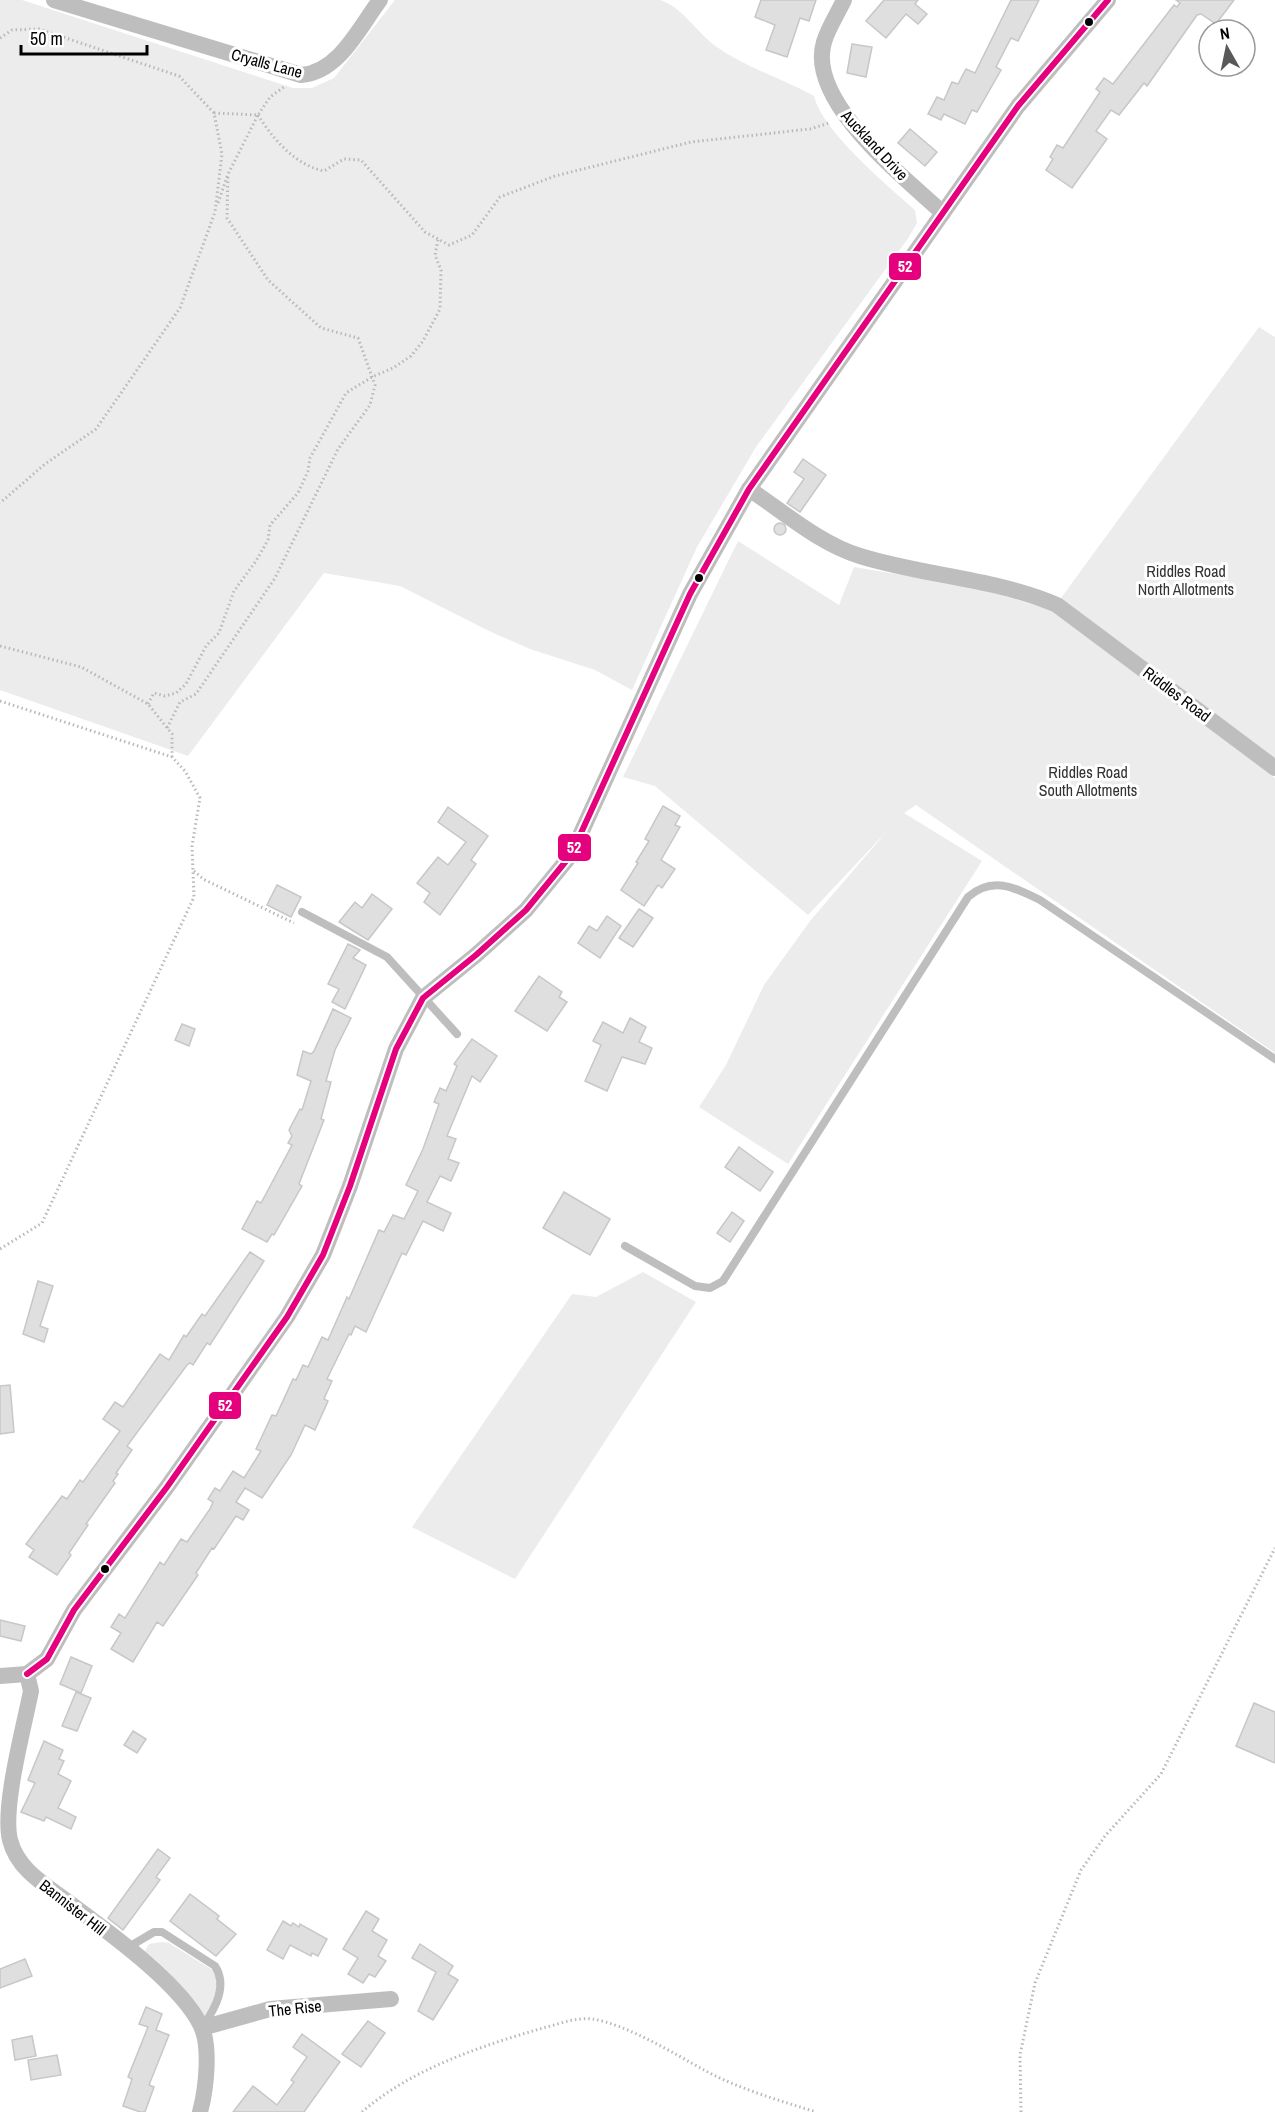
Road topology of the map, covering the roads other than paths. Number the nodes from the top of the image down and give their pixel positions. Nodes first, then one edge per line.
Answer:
1 (54, 0) edge
2 (380, 0) edge
3 (844, 0) edge
4 (1108, 0) edge
5 (943, 213) junction
6 (749, 489) junction
7 (1275, 768) edge
8 (302, 912) dead end
9 (423, 998) junction
10 (457, 1034) dead end
11 (1275, 1059) edge
12 (625, 1246) dead end
13 (27, 1674) junction
14 (0, 1676) edge
15 (126, 1948) junction
16 (391, 1999) dead end
17 (202, 2028) junction
18 (200, 2112) edge

1 - 2 street, Cryalls Lane
3 - 5 street, Auckland Drive
4 - 5 street
5 - 6 street
6 - 7 street, Riddles Road
6 - 9 street
8 - 9 lane
9 - 10 lane
9 - 13 street
11 - 12 lane
13 - 14 street
13 - 15 street, Bannister Hill
15 - 17 street, Bannister Hill
15 - 17 lane
16 - 17 street, The Rise
17 - 18 street, Bannister Hill

